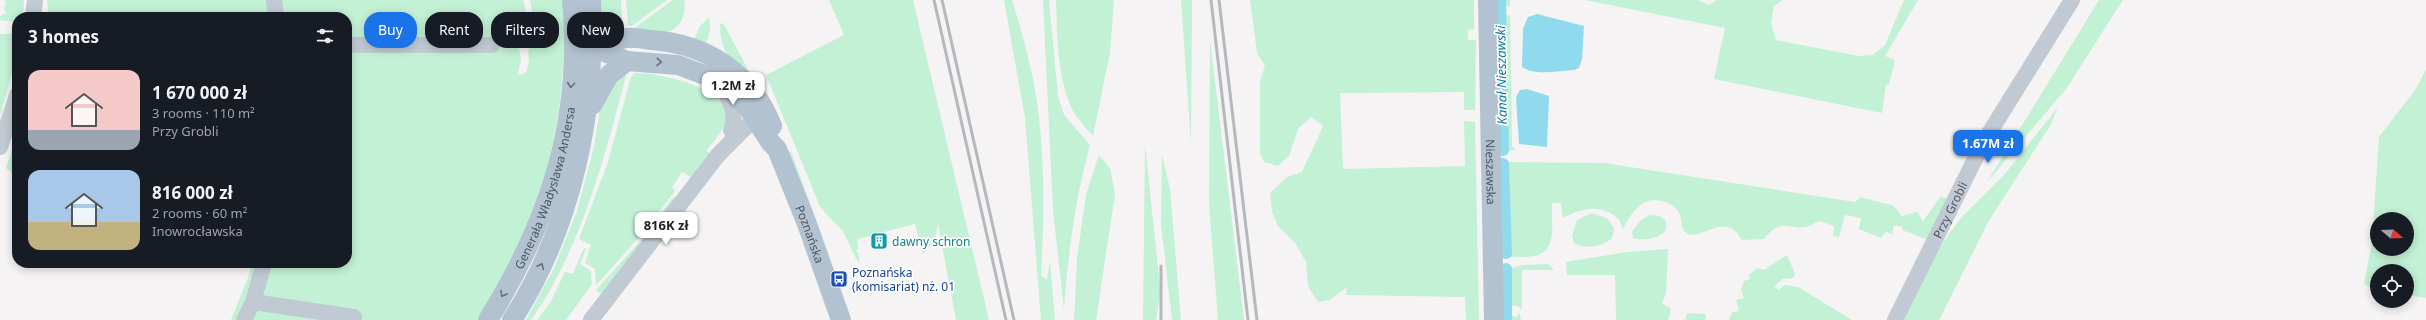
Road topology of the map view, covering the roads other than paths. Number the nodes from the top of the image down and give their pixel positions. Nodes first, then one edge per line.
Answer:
1 (35, 0) edge
2 (274, 0) edge
3 (572, 0) edge
4 (591, 0) edge
5 (1488, 0) edge
6 (2072, 0) edge
7 (34, 12) edge
8 (275, 12) edge
9 (575, 12) edge
10 (589, 12) edge
11 (627, 38) junction
12 (624, 39) edge
13 (352, 45) edge
14 (491, 45) edge
15 (583, 48) edge
16 (583, 48) edge
17 (589, 48) edge
18 (627, 61) junction
19 (718, 82) junction
20 (12, 110) edge
21 (759, 111) junction
22 (585, 127) junction
23 (732, 136) junction
24 (774, 146) junction
25 (0, 147) edge
26 (262, 268) edge
27 (252, 302) junction
28 (354, 317) dead end
29 (244, 320) edge
30 (488, 320) edge
31 (512, 320) edge
32 (591, 320) edge
33 (841, 320) edge
34 (1494, 320) edge
35 (1895, 320) edge

1 - 7 street
2 - 8 street
3 - 9 main road
4 - 10 main road, Poznańska
4 - 11 main road, Poznańska
5 - 34 main road, Nieszawska
6 - 35 street, Przy Grobli
11 - 12 main road, Poznańska
11 - 21 main road, Poznańska
13 - 14 street
15 - 22 main road, Generała Władysława Andersa
16 -> 30 main road, Generała Władysława Andersa
17 - 18 main road, Poznańska
18 -> 19 main road, Poznańska
18 - 22 main road, Generała Władysława Andersa
19 - 21 main road, Poznańska
19 - 23 street
20 - 25 street
21 - 23 street
21 - 24 main road, Poznańska
31 -> 22 main road, Generała Władysława Andersa
23 - 24 street
23 - 32 street
24 - 33 main road, Poznańska
26 - 27 street
27 - 28 street
27 - 29 street

